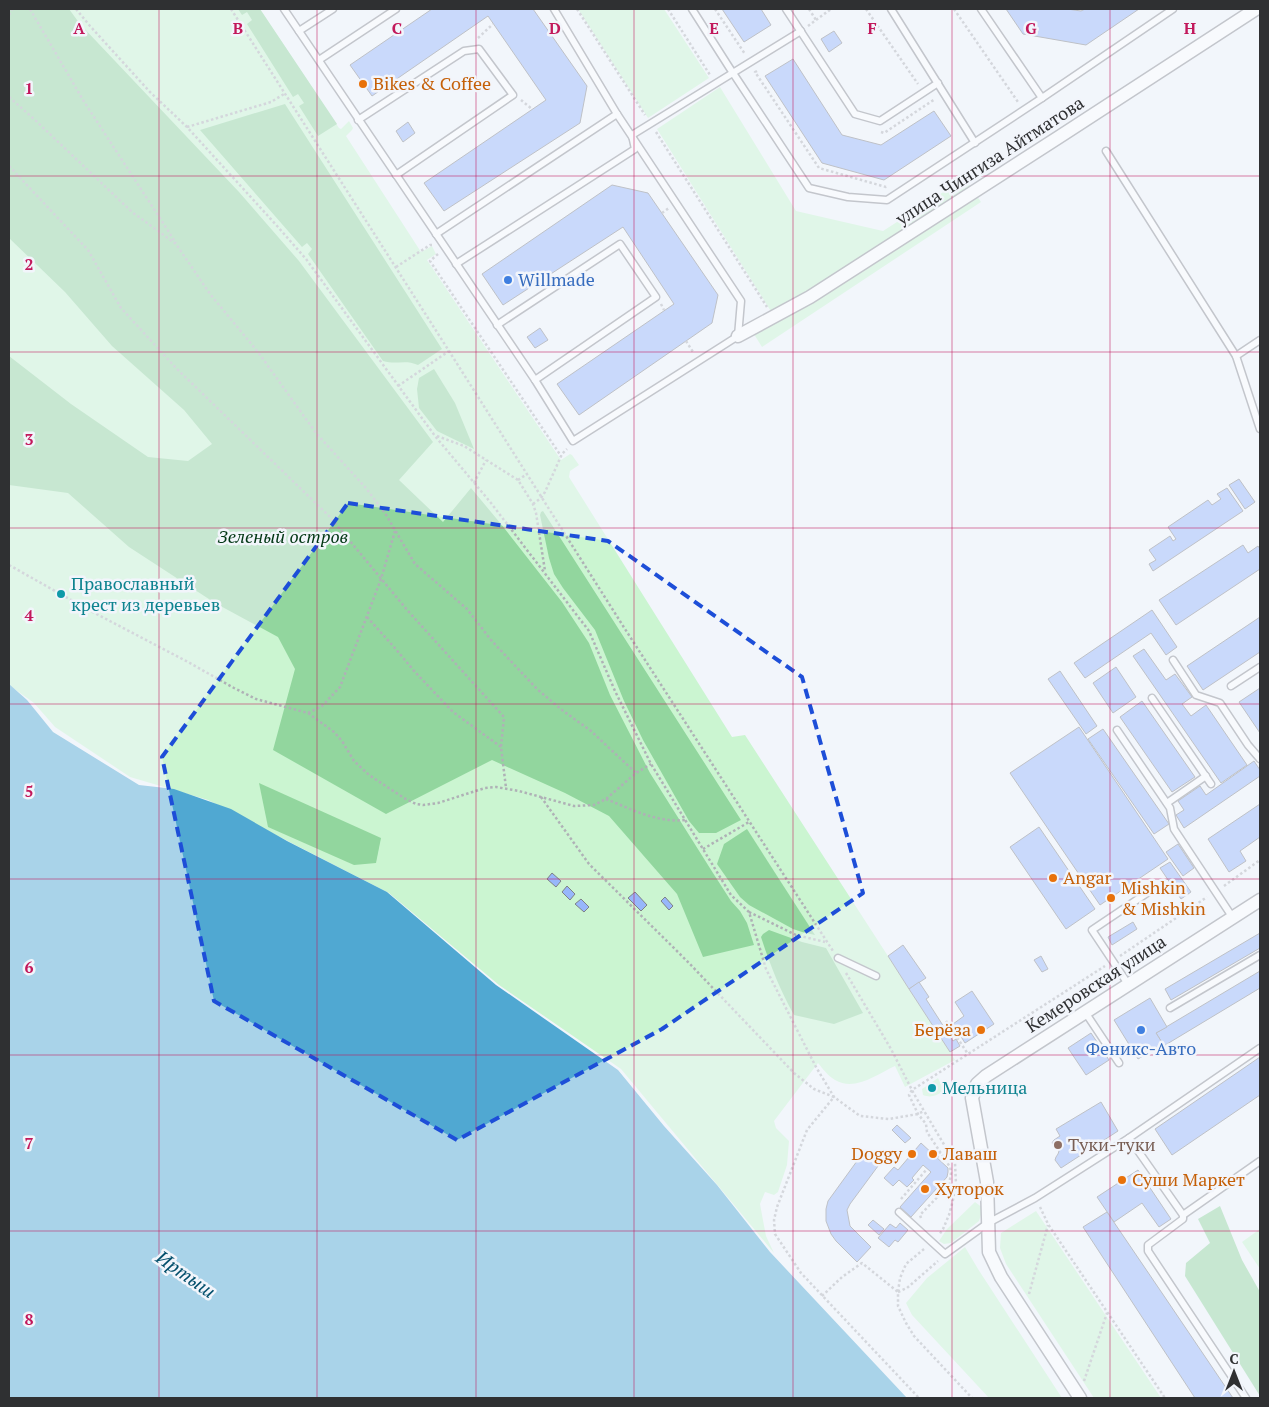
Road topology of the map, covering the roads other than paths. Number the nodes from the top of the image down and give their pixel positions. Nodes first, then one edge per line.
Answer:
1 (284, 9) edge
2 (333, 9) edge
3 (396, 9) edge
4 (554, 9) edge
5 (692, 9) edge
6 (786, 9) edge
7 (891, 9) edge
8 (981, 9) edge
9 (1173, 9) edge
10 (1256, 9) edge
11 (299, 31) junction
12 (801, 31) junction
13 (318, 60) junction
14 (733, 72) junction
15 (938, 83) junction
16 (1042, 98) junction
17 (618, 114) junction
18 (358, 120) junction
19 (632, 135) junction
20 (975, 143) junction
21 (1106, 151) dead end
22 (396, 175) junction
23 (436, 234) junction
24 (456, 264) junction
25 (497, 325) junction
26 (738, 336) junction
27 (1260, 340) edge
28 (1236, 356) junction
29 (535, 380) junction
30 (1260, 429) edge
31 (1173, 660) dead end
32 (1260, 667) edge
33 (1231, 686) dead end
34 (1152, 698) dead end
35 (1116, 730) dead end
36 (1260, 759) edge
37 (1206, 776) junction
38 (1211, 784) dead end
39 (1167, 803) junction
40 (1153, 889) dead end
41 (1260, 900) edge
42 (1233, 918) junction
43 (1260, 954) edge
44 (838, 958) road end
45 (876, 976) dead end
46 (1128, 984) junction
47 (1170, 1008) dead end
48 (1085, 1012) junction
49 (1260, 1048) edge
50 (1119, 1063) dead end
51 (1129, 1138) junction
52 (1260, 1161) edge
53 (899, 1212) dead end
54 (1183, 1215) junction
55 (988, 1223) junction
56 (1080, 1397) edge
57 (1246, 1398) edge

1 - 11 lane
2 - 11 lane
3 - 13 lane
4 - 17 lane
5 - 14 lane
6 - 12 lane
7 - 15 lane
8 - 16 lane
9 - 16 lane
10 - 26 street, улица Чингиза Айтматова
11 - 13 lane
12 - 14 lane
12 - 15 lane
13 - 18 lane
14 - 19 lane
14 - 20 lane
15 - 20 lane
16 - 20 lane
17 - 19 lane
17 - 23 lane
18 - 22 lane
18 - 22 lane
19 - 24 lane
19 - 26 lane
21 - 28 lane
22 - 23 lane
23 - 24 lane
24 - 25 lane
25 - 29 lane
25 - 29 lane
26 - 29 lane
27 - 28 lane
28 - 30 lane
31 - 36 lane
32 - 33 lane
34 - 37 lane
35 - 39 lane
37 - 38 lane
37 - 39 lane
39 - 42 lane
40 - 46 lane
41 - 42 street, Кемеровская улица
42 - 46 street, Кемеровская улица
43 - 47 lane
44 - 45 lane
46 - 48 street, Кемеровская улица
48 - 50 lane
48 - 55 street, Кемеровская улица
49 - 51 lane
51 - 54 lane
51 - 55 lane
52 - 54 lane
53 - 55 lane
54 - 57 lane
55 - 56 street

